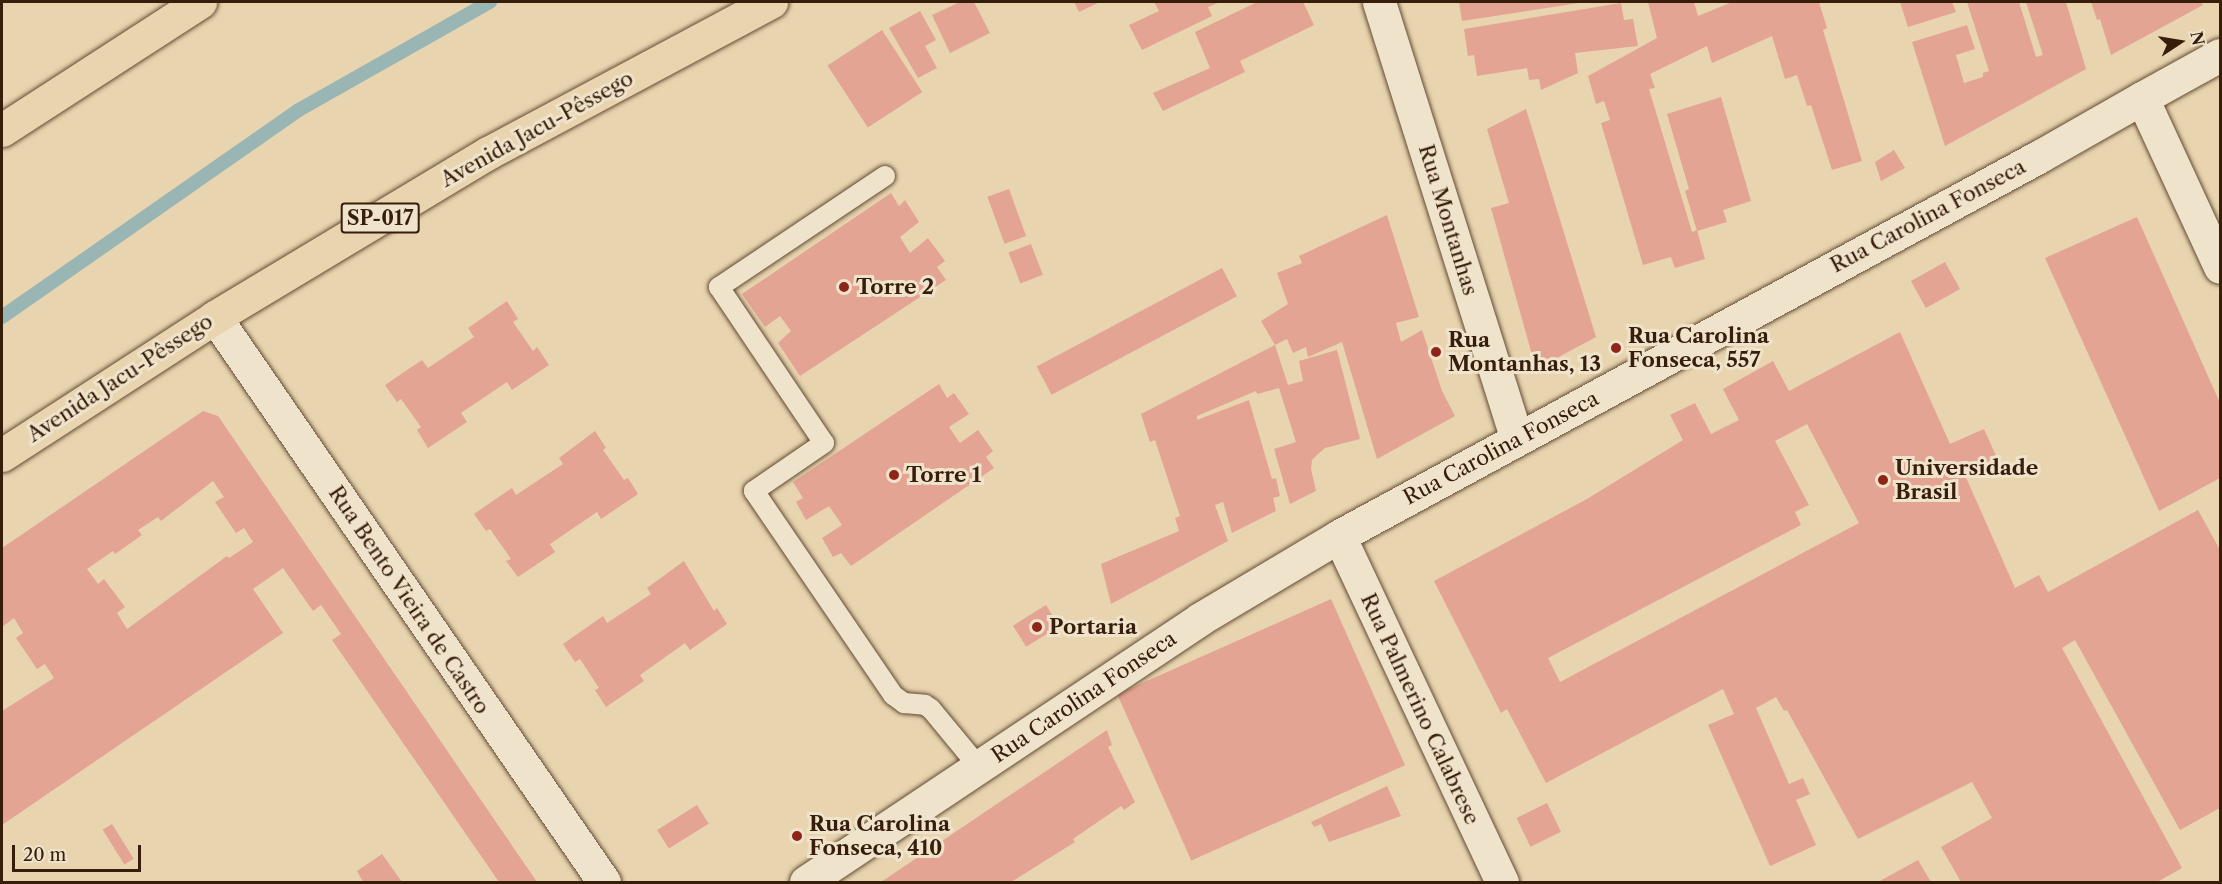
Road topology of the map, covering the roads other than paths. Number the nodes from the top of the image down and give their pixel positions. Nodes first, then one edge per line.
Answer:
1 (200, 2) edge
2 (771, 2) edge
3 (1379, 2) edge
4 (2220, 55) edge
5 (2142, 98) junction
6 (2, 130) edge
7 (885, 176) dead end
8 (2220, 267) edge
9 (215, 317) junction
10 (1517, 439) junction
11 (2, 454) edge
12 (1339, 536) junction
13 (979, 767) junction
14 (603, 882) edge
15 (806, 882) edge
16 (1502, 882) edge

1 - 6 highway
2 - 9 highway, Avenida Jacu-Pêssego / SP-017
3 - 10 street, Rua Montanhas
4 - 5 street, Rua Carolina Fonseca
5 - 8 street
5 - 10 street, Rua Carolina Fonseca
7 - 13 lane
9 - 11 highway, Avenida Jacu-Pêssego / SP-017
9 - 14 street, Rua Bento Vieira de Castro
10 - 12 street, Rua Carolina Fonseca
12 - 13 street, Rua Carolina Fonseca
12 - 16 street, Rua Palmerino Calabrese
13 - 15 street, Rua Carolina Fonseca

